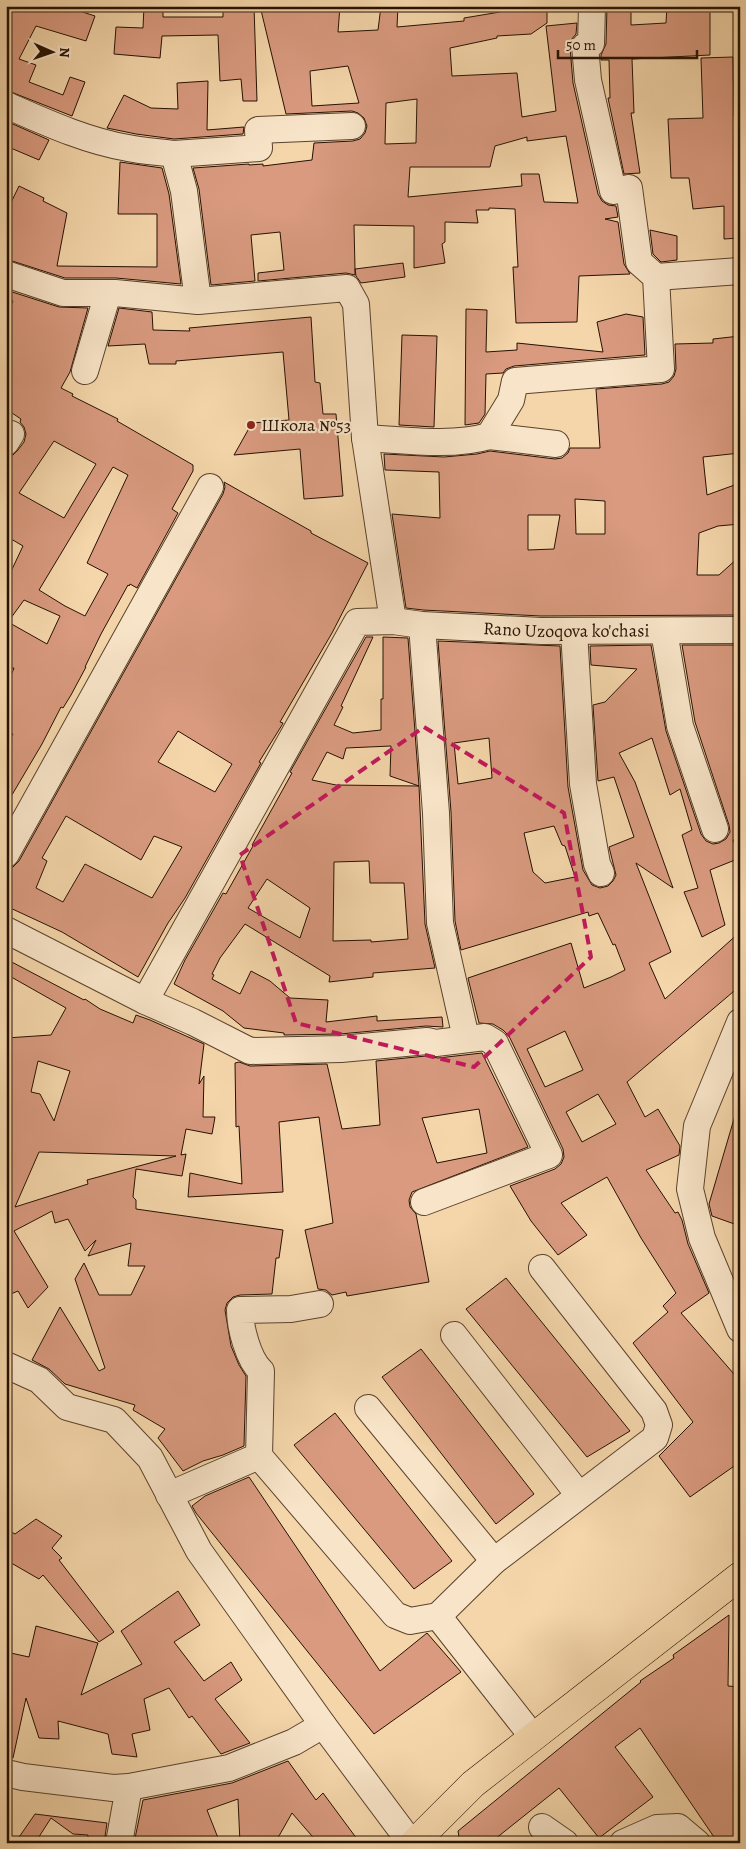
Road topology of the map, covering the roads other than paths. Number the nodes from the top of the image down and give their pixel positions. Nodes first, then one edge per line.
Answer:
1 (592, 6) edge
2 (6, 105) edge
3 (352, 126) dead end
4 (174, 154) junction
5 (740, 271) edge
6 (6, 274) edge
7 (656, 277) junction
8 (108, 293) junction
9 (198, 301) junction
10 (85, 371) dead end
11 (489, 436) junction
12 (365, 438) junction
13 (556, 444) dead end
14 (210, 487) dead end
15 (393, 621) junction
16 (422, 625) junction
17 (740, 630) edge
18 (574, 631) junction
19 (664, 631) junction
20 (715, 829) dead end
21 (6, 854) edge
22 (601, 873) dead end
23 (6, 930) edge
24 (145, 1001) junction
25 (740, 1022) edge
26 (466, 1038) junction
27 (424, 1202) dead end
28 (542, 1268) dead end
29 (320, 1304) dead end
30 (740, 1329) edge
31 (454, 1335) dead end
32 (6, 1365) edge
33 (368, 1408) dead end
34 (259, 1456) junction
35 (169, 1495) junction
36 (579, 1496) junction
37 (494, 1561) junction
38 (740, 1576) edge
39 (438, 1616) junction
40 (323, 1725) junction
41 (533, 1737) junction
42 (6, 1773) edge
43 (129, 1787) junction
44 (542, 1827) dead end
45 (119, 1843) edge
46 (413, 1843) edge
47 (565, 1843) edge
48 (623, 1843) edge
49 (696, 1843) edge

1 - 7 street
2 - 4 street
3 - 4 street
4 - 9 street
5 - 7 street
6 - 8 street
7 - 11 street
8 - 9 street
8 - 10 street
9 - 12 street
11 - 12 street
11 - 13 street
12 - 15 street
14 - 21 street
15 - 16 street, Rano Uzoqova ko'chasi
15 - 24 street, Rano Uzoqova ko'chasi
16 - 18 street, Rano Uzoqova ko'chasi
16 - 26 street
17 - 19 street, Rano Uzoqova ko'chasi
18 - 19 street, Rano Uzoqova ko'chasi
18 - 22 street
19 - 20 street
23 - 24 street
24 - 26 street
25 - 30 street
26 - 27 street
28 - 36 street
29 - 34 street
31 - 36 street
32 - 35 street
33 - 37 street
34 - 35 street
34 - 39 street
35 - 40 street
36 - 37 street
37 - 39 street
38 - 41 main road
39 - 41 street
40 - 43 street
40 - 46 street
41 - 46 main road
42 - 43 street
43 - 45 street
44 - 47 street
48 - 49 street

